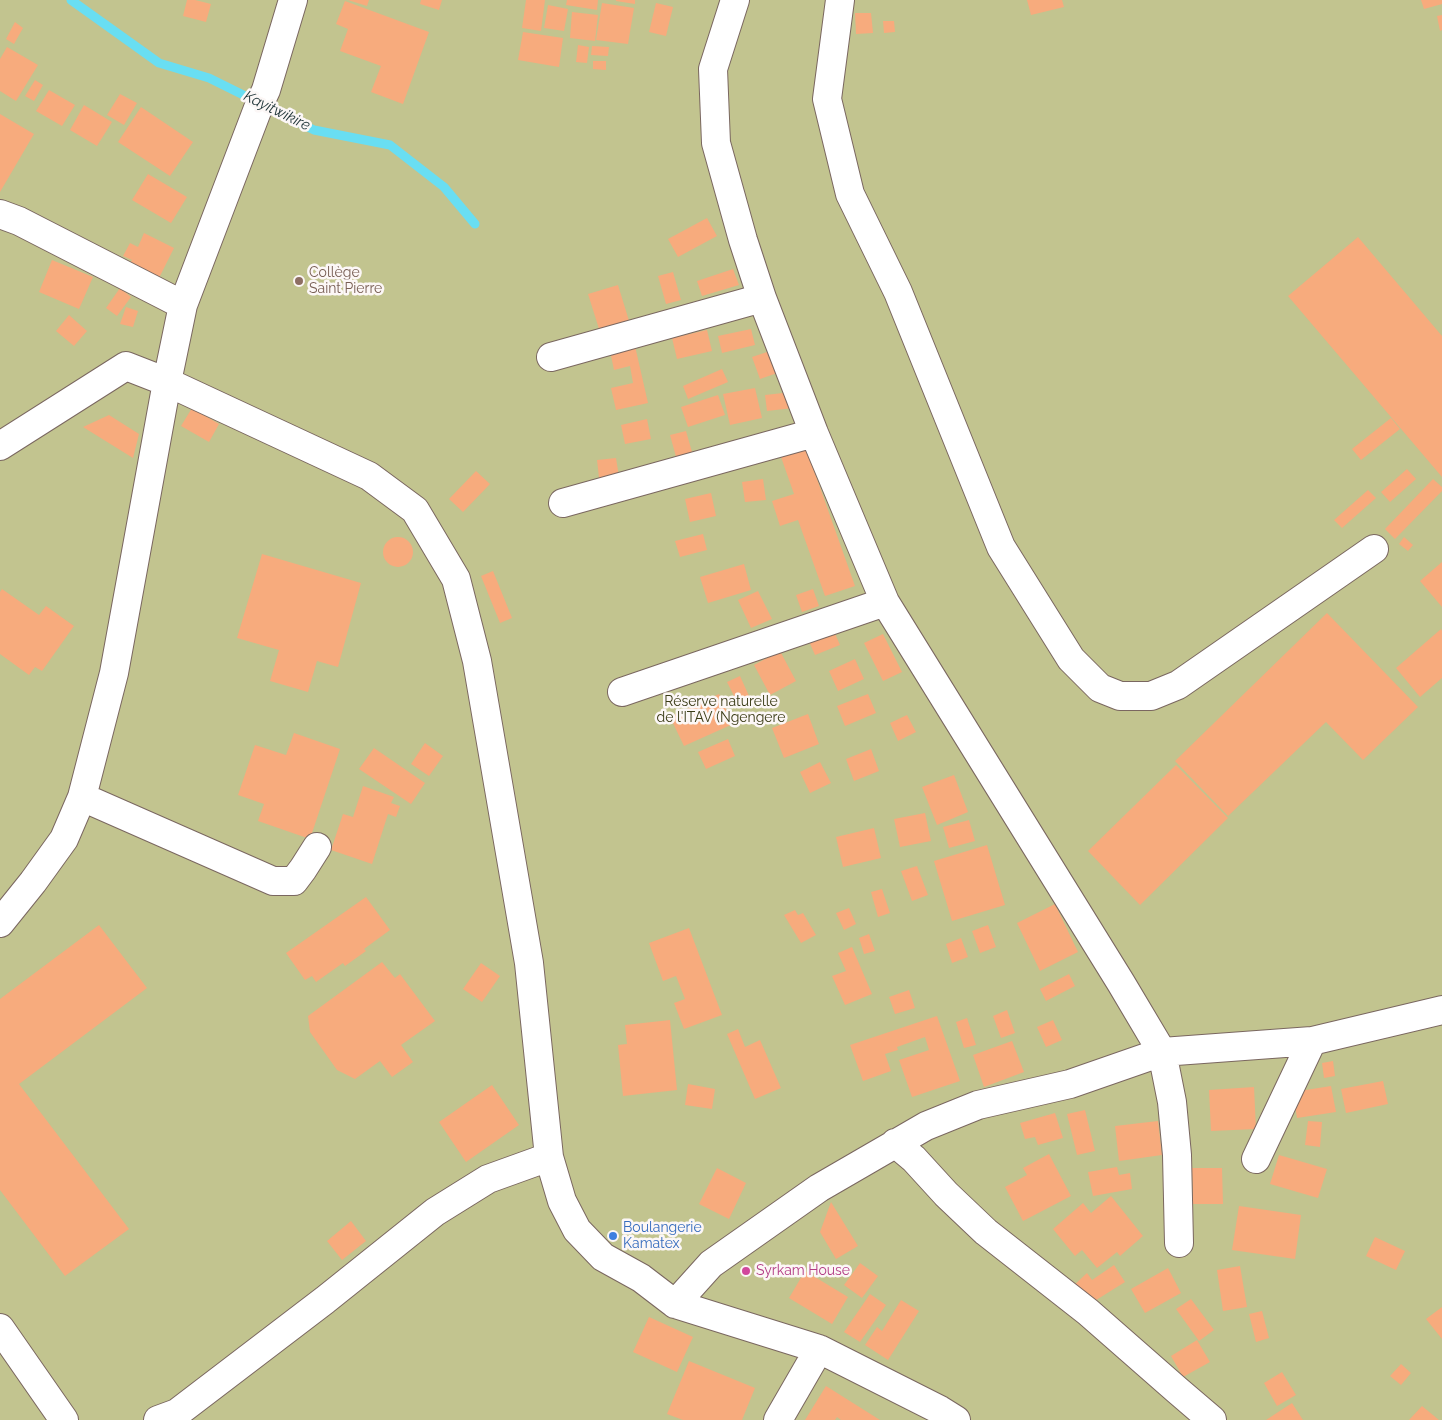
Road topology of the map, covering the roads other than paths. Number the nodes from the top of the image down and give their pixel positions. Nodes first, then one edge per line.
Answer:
1 (293, 0) edge
2 (735, 0) edge
3 (840, 0) edge
4 (0, 214) edge
5 (762, 298) junction
6 (183, 305) junction
7 (551, 357) dead end
8 (167, 382) junction
9 (814, 433) junction
10 (0, 446) edge
11 (563, 503) dead end
12 (1374, 550) dead end
13 (885, 602) junction
14 (622, 692) dead end
15 (82, 797) junction
16 (317, 847) dead end
17 (0, 923) edge
18 (1442, 1010) edge
19 (1312, 1041) junction
20 (1162, 1052) junction
21 (895, 1143) junction
22 (548, 1156) junction
23 (1256, 1159) dead end
24 (1178, 1243) dead end
25 (676, 1304) junction
26 (0, 1328) edge
27 (819, 1349) junction
28 (64, 1420) edge
29 (158, 1420) edge
30 (778, 1420) edge
31 (956, 1420) edge
32 (1212, 1420) edge

1 - 6 street
2 - 5 street
3 - 12 street
4 - 6 street
5 - 7 street
5 - 9 street
6 - 8 street
8 - 10 street
8 - 15 street
8 - 22 street
9 - 11 street
9 - 13 street
13 - 14 street
13 - 20 street
15 - 16 street
15 - 17 street
18 - 19 street
19 - 20 street
19 - 23 street
20 - 21 street
20 - 24 street
21 - 25 street
21 - 32 street
22 - 25 street
22 - 29 street
25 - 27 street
26 - 28 street
27 - 30 street
27 - 31 street

